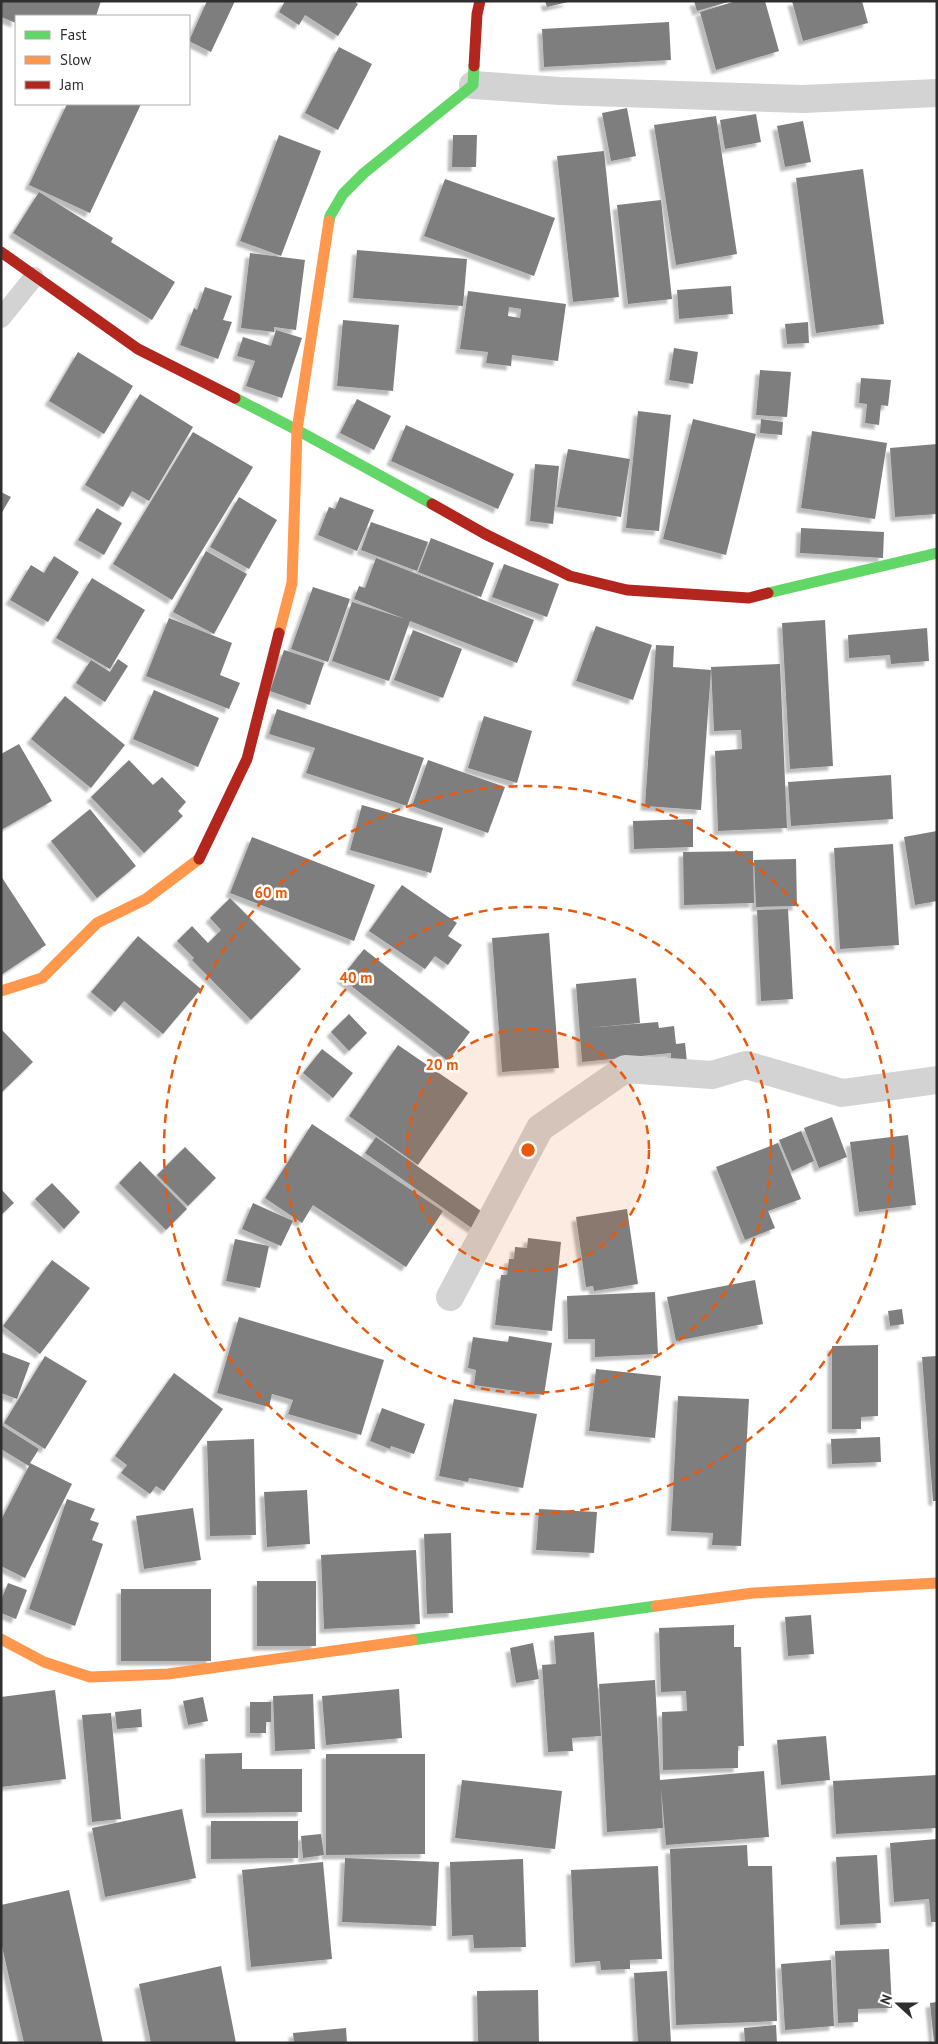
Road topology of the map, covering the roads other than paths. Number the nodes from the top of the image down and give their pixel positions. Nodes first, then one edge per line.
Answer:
1 (480, 1) edge
2 (473, 85) junction
3 (937, 93) edge
4 (1, 252) edge
5 (34, 277) junction
6 (1, 318) edge
7 (297, 430) junction
8 (937, 553) edge
9 (1, 991) edge
10 (937, 1080) edge
11 (450, 1297) dead end
12 (937, 1583) edge
13 (1, 1639) edge

1 - 2 street
2 - 3 street
2 - 7 street
4 - 5 street
5 - 6 lane
5 - 7 street
7 - 8 street
7 - 9 street
10 - 11 street
12 - 13 street

